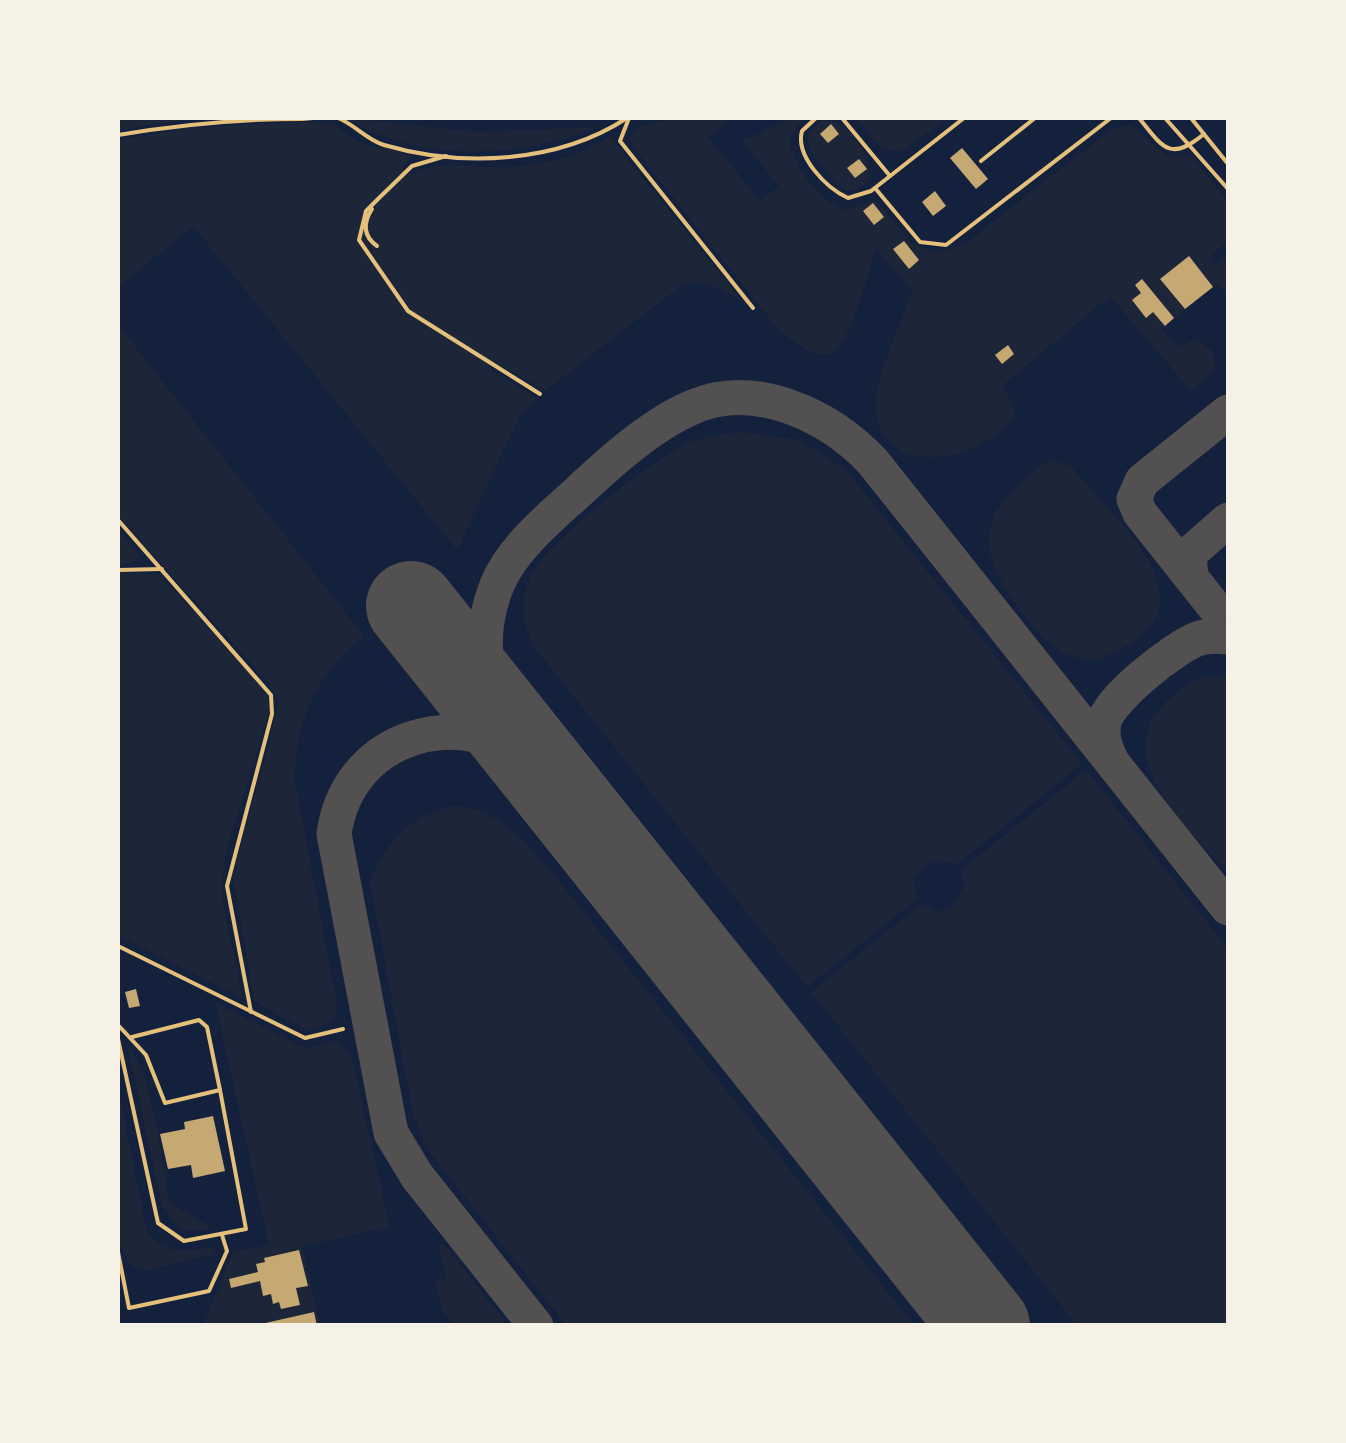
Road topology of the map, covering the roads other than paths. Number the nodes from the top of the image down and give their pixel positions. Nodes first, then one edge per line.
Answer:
1 (466, 118) edge
2 (500, 118) edge
3 (628, 118) edge
4 (816, 118) edge
5 (842, 118) edge
6 (964, 118) edge
7 (1035, 118) edge
8 (1111, 118) edge
9 (1138, 118) edge
10 (1164, 118) edge
11 (1191, 118) edge
12 (1204, 134) junction
13 (118, 136) edge
14 (1188, 147) junction
15 (451, 155) junction
16 (982, 161) dead end
17 (1228, 164) edge
18 (890, 176) junction
19 (874, 188) junction
20 (1228, 188) edge
21 (379, 198) junction
22 (377, 246) dead end
23 (752, 308) dead end
24 (540, 394) dead end
25 (118, 520) edge
26 (162, 569) junction
27 (118, 570) edge
28 (118, 946) edge
29 (251, 1012) junction
30 (118, 1025) edge
31 (343, 1029) dead end
32 (132, 1037) junction
33 (118, 1039) edge
34 (220, 1090) junction
35 (222, 1234) junction
36 (118, 1252) edge

1 - 2 lane
3 - 15 lane
3 - 23 lane
4 - 19 lane
5 - 18 lane
6 - 18 lane
7 - 16 lane
8 - 19 lane
9 - 14 lane
10 - 14 lane
11 - 12 lane
12 - 14 lane
12 - 17 lane
13 - 15 lane
14 - 20 lane
15 - 21 lane
18 - 19 lane
21 - 22 lane
21 - 24 lane
25 - 26 lane
26 - 27 lane
26 - 29 lane
28 - 29 lane
29 - 31 lane
30 - 32 lane
32 - 34 lane
32 - 34 lane
33 - 35 lane
34 - 35 lane
35 - 36 lane

